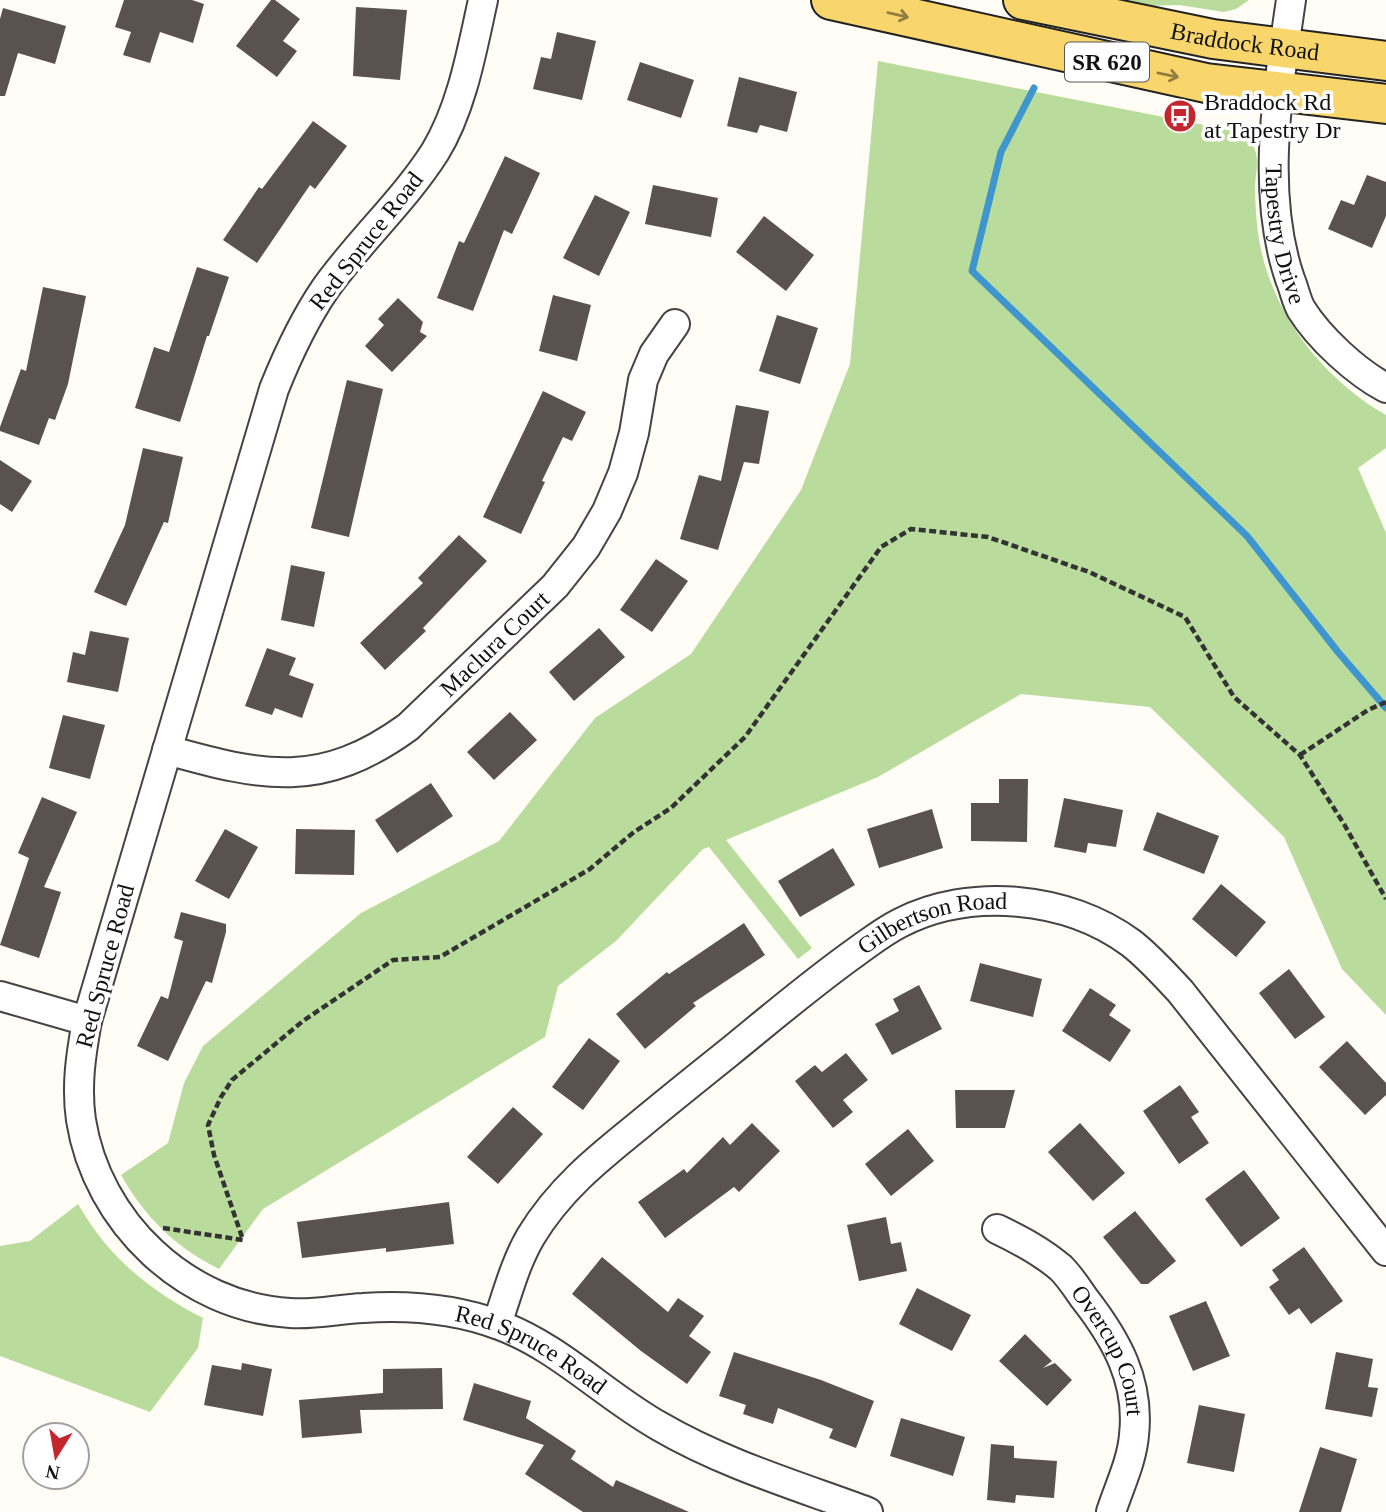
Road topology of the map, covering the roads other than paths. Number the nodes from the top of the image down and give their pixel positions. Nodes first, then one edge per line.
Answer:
1 (483, 0) edge
2 (831, 0) edge
3 (1023, 0) edge
4 (1291, 0) edge
5 (1284, 49) junction
6 (1386, 61) edge
7 (1277, 92) junction
8 (1386, 104) edge
9 (675, 324) dead end
10 (1386, 388) edge
11 (167, 750) junction
12 (0, 996) edge
13 (87, 1021) junction
14 (997, 1229) dead end
15 (1386, 1251) edge
16 (497, 1324) junction
17 (868, 1512) edge
18 (1111, 1512) edge

1 - 11 street, Red Spruce Road
2 -> 7 main road, Braddock Road / SR 620
3 - 5 main road, Braddock Road / SR 620
4 - 5 street, Tapestry Drive
5 - 6 main road, Braddock Road / SR 620
5 - 7 street, Tapestry Drive
7 - 8 main road, Braddock Road / SR 620
7 - 10 street, Tapestry Drive
9 - 11 street, Maclura Court
11 - 13 street, Red Spruce Road
12 - 13 street
13 - 16 street, Red Spruce Road
14 - 18 street, Overcup Court
15 - 16 street, Gilbertson Road
16 - 17 street, Red Spruce Road

